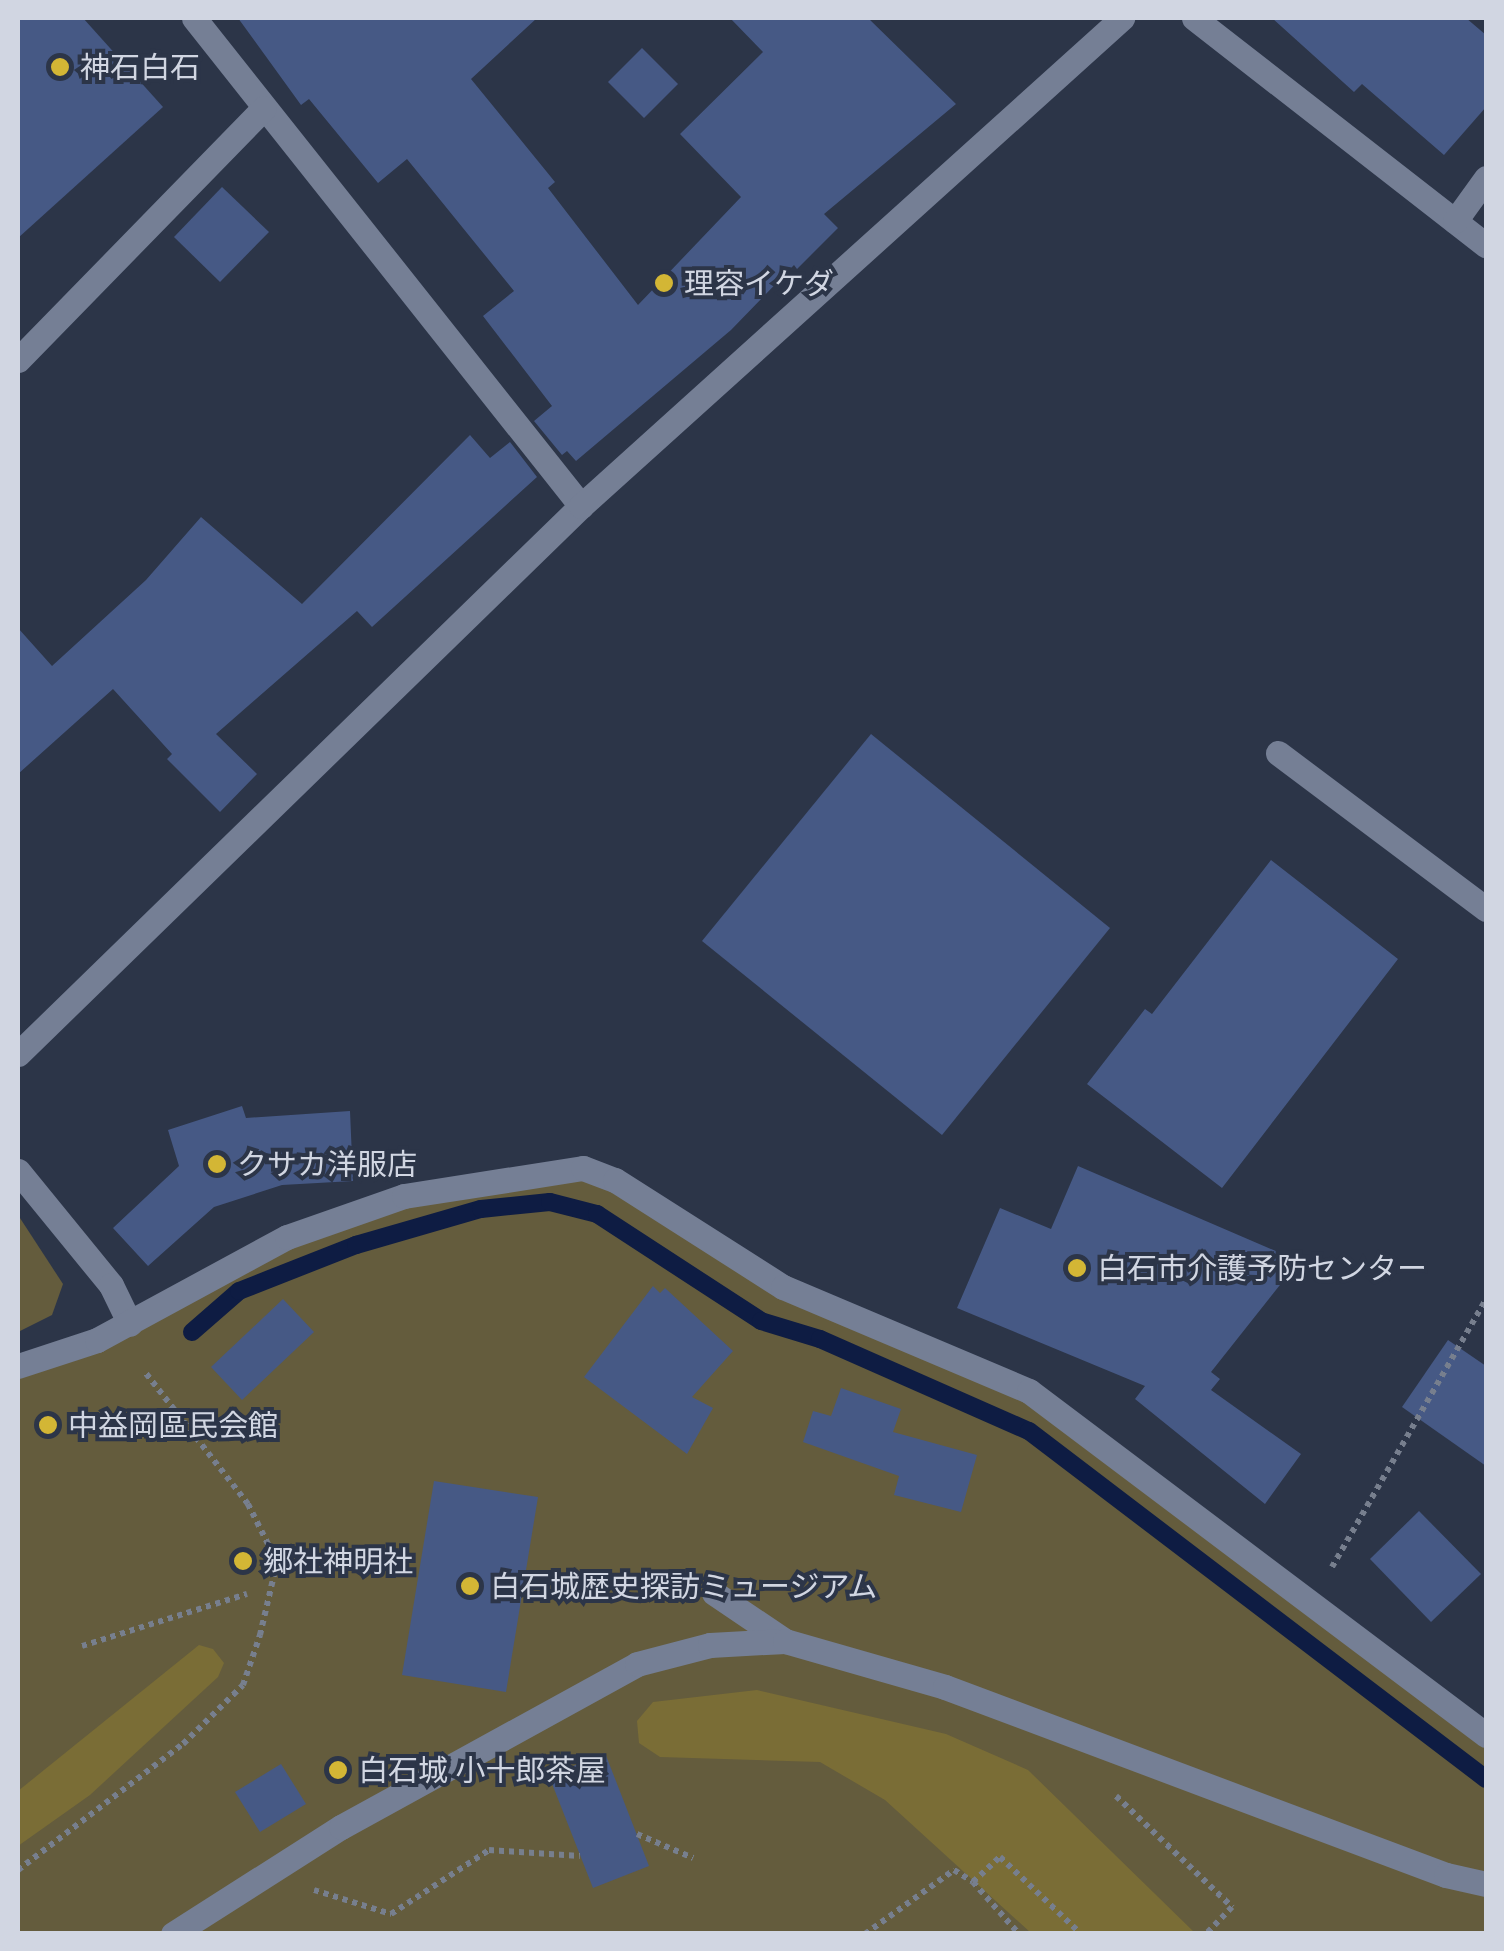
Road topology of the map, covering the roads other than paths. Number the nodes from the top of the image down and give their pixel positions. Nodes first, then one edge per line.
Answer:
1 (194, 18) edge
2 (1122, 18) edge
3 (1194, 18) edge
4 (264, 108) junction
5 (1486, 178) edge
6 (1455, 221) junction
7 (1486, 246) edge
8 (18, 360) edge
9 (581, 506) junction
10 (1278, 753) dead end
11 (1486, 909) edge
12 (18, 1054) edge
13 (18, 1171) edge
14 (130, 1324) junction
15 (18, 1366) edge
16 (714, 1594) dead end
17 (785, 1641) junction
18 (1486, 1735) edge
19 (1486, 1884) edge
20 (173, 1934) edge

1 - 4 street
2 - 9 street
3 - 6 street
4 - 8 street
4 - 9 street
5 - 6 street
6 - 7 street
9 - 12 street
10 - 11 street
13 - 14 street
14 - 15 street
14 - 18 street
16 - 17 street
17 - 19 street
17 - 20 street

